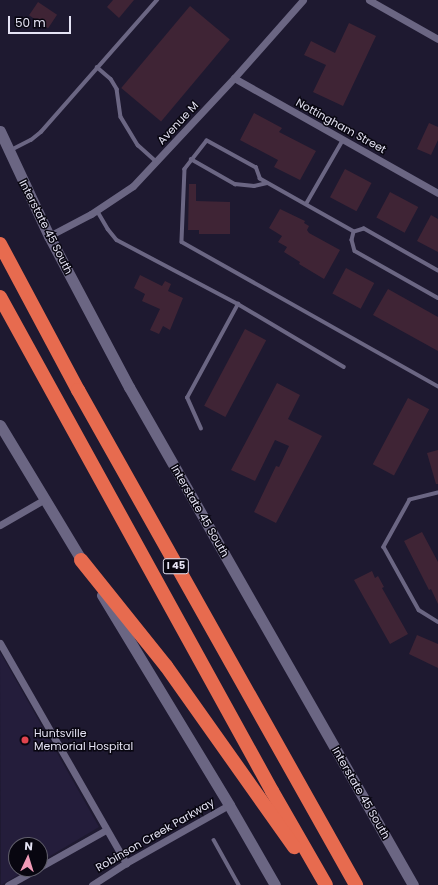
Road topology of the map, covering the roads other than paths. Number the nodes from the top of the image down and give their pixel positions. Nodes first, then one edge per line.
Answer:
1 (157, 0) edge
2 (303, 0) edge
3 (369, 0) edge
4 (438, 39) edge
5 (97, 67) junction
6 (234, 78) junction
7 (0, 132) edge
8 (342, 140) junction
9 (9, 152) junction
10 (191, 159) junction
11 (157, 162) junction
12 (267, 183) junction
13 (438, 194) edge
14 (306, 204) junction
15 (97, 210) junction
16 (354, 232) junction
17 (49, 236) junction
18 (0, 244) edge
19 (438, 271) edge
20 (0, 297) edge
21 (438, 298) edge
22 (238, 304) junction
23 (344, 367) dead end
24 (438, 386) edge
25 (0, 425) edge
26 (201, 429) dead end
27 (438, 493) edge
28 (45, 499) junction
29 (0, 525) edge
30 (81, 560) junction
31 (438, 622) edge
32 (0, 643) edge
33 (229, 805) junction
34 (106, 830) junction
35 (214, 840) dead end
36 (48, 863) edge
37 (126, 863) junction
38 (22, 877) edge
39 (271, 884) edge
40 (8, 885) edge
41 (92, 885) edge
42 (239, 885) edge
43 (320, 885) edge
44 (326, 885) edge
45 (356, 885) edge
46 (413, 885) edge

1 - 5 lane
2 - 6 street, Avenue M
3 - 4 street
5 - 9 lane
5 - 11 lane
6 - 8 street, Nottingham Street
6 - 11 street, Avenue M
7 - 9 main road, Interstate 45 South
8 - 13 street, Nottingham Street
8 - 14 lane
9 - 17 main road, Interstate 45 South
10 - 12 lane
10 - 12 lane
10 - 24 lane
11 - 15 street, Avenue M
12 - 14 lane
14 - 16 lane
15 - 17 street, Avenue M
15 - 22 lane
16 - 19 lane
16 - 21 lane
17 - 46 main road, Interstate 45 South
18 - 45 highway, I 45
20 - 44 highway, I 45
22 - 23 lane
22 - 26 lane
25 - 28 main road
27 - 31 lane
28 - 29 street
28 - 30 main road
30 - 33 main road
30 - 43 highway
32 - 34 street
33 - 37 street, Robinson Creek Parkway
33 - 39 main road
34 - 36 street
34 - 37 street
35 - 42 lane
37 - 41 street, Robinson Creek Parkway
38 - 40 street

